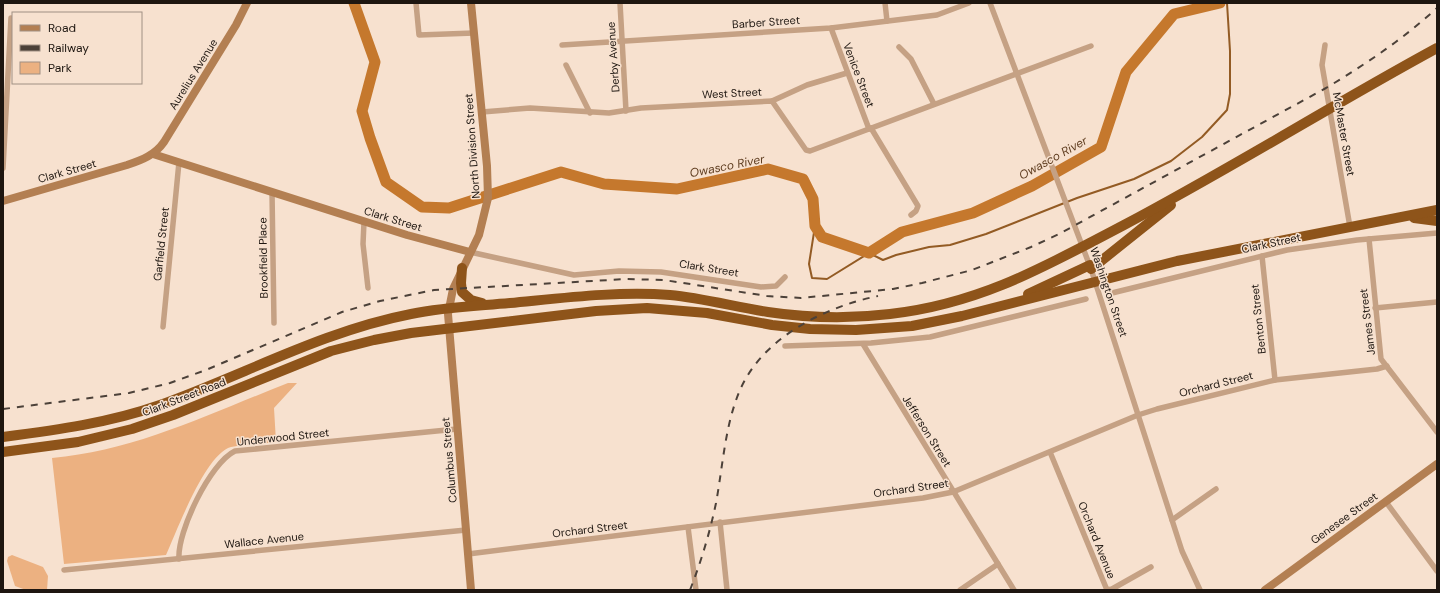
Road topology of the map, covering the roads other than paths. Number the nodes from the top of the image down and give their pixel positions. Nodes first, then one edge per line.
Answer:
1 (247, 3) edge
2 (416, 3) edge
3 (471, 3) edge
4 (620, 3) edge
5 (885, 3) edge
6 (969, 3) edge
7 (990, 3) edge
8 (11, 18) dead end
9 (887, 21) junction
10 (831, 28) junction
11 (474, 33) junction
12 (622, 42) junction
13 (1325, 45) dead end
14 (562, 46) dead end
15 (1091, 46) dead end
16 (899, 47) dead end
17 (1437, 48) edge
18 (566, 65) dead end
19 (847, 73) junction
20 (1017, 74) junction
21 (772, 101) junction
22 (934, 104) junction
23 (626, 110) junction
24 (1330, 110) junction
25 (482, 112) junction
26 (590, 112) junction
27 (870, 129) junction
28 (153, 154) junction
29 (179, 162) junction
30 (3, 168) edge
31 (272, 192) junction
32 (1177, 197) junction
33 (3, 201) edge
34 (1437, 210) edge
35 (911, 215) dead end
36 (1405, 217) junction
37 (1437, 221) edge
38 (364, 222) junction
39 (1350, 227) junction
40 (1437, 233) edge
41 (1369, 239) junction
42 (1083, 247) junction
43 (470, 252) junction
44 (1262, 256) junction
45 (1091, 267) junction
46 (462, 268) junction
47 (785, 278) dead end
48 (1096, 282) junction
49 (368, 288) dead end
50 (1112, 293) dead end
51 (1086, 299) dead end
52 (1016, 302) junction
53 (1437, 302) edge
54 (494, 304) junction
55 (448, 308) junction
56 (1375, 308) junction
57 (274, 323) dead end
58 (163, 327) dead end
59 (449, 328) junction
60 (863, 344) junction
61 (785, 346) dead end
62 (1387, 366) junction
63 (1275, 380) junction
64 (1138, 415) junction
65 (457, 429) junction
66 (1437, 432) edge
67 (3, 437) edge
68 (3, 452) edge
69 (1050, 452) junction
70 (1437, 464) edge
71 (1216, 489) dead end
72 (953, 492) junction
73 (1386, 502) junction
74 (1172, 520) junction
75 (720, 522) junction
76 (688, 527) junction
77 (466, 530) junction
78 (468, 554) junction
79 (179, 559) junction
80 (998, 564) junction
81 (1151, 568) dead end
82 (64, 570) dead end
83 (1437, 571) edge
84 (470, 590) edge
85 (696, 590) edge
86 (727, 590) edge
87 (960, 590) edge
88 (1014, 590) edge
89 (1200, 590) edge
90 (1265, 590) edge

1 - 28 street, Aurelius Avenue
2 - 11 street
3 - 11 street, North Division Street
4 - 12 street, Derby Avenue
5 - 9 street
6 - 9 street, Barber Street
7 - 20 street, Washington Street
8 - 30 street
9 - 10 street, Barber Street
10 - 12 street, Barber Street
10 - 19 street, Venice Street
11 - 25 street, North Division Street
12 - 14 street, Barber Street
12 - 23 street, Derby Avenue
13 - 24 street, McMaster Street
15 - 20 street, West Street
16 - 22 street
17 - 24 highway
18 - 26 street
19 - 21 street
19 - 27 street, Venice Street
20 - 22 street, West Street
20 - 42 street, Washington Street
21 - 23 street, West Street
21 - 27 street, West Street
22 - 27 street, West Street
23 - 26 street, West Street
24 - 32 highway
24 - 39 street, McMaster Street
25 - 26 street, West Street
25 - 43 street, North Division Street
27 - 35 street, Venice Street
28 - 29 street, Clark Street
28 - 33 street, Clark Street
29 - 31 street, Clark Street
29 - 58 street, Garfield Street
31 - 38 street, Clark Street
31 - 57 street, Brookfield Place
32 - 42 highway
32 - 45 highway
34 - 36 highway
36 - 37 highway
36 - 39 highway
38 - 43 street, Clark Street
38 - 49 street
39 - 48 highway
40 - 41 street, Clark Street
41 - 44 street, Clark Street
41 - 56 street, James Street
42 - 45 street, Washington Street
42 - 54 highway
43 - 46 street, North Division Street
43 - 47 street, Clark Street
44 - 50 street, Clark Street
44 - 63 street, Benton Street
45 - 48 street, Washington Street
45 - 52 highway
46 - 54 highway
46 - 55 street, North Division Street
48 - 52 highway
48 - 64 street, Washington Street
51 - 60 street
52 - 59 highway, Clark Street Road
53 - 56 street
54 - 55 highway
55 - 59 street, North Division Street
55 - 67 highway
56 - 62 street, James Street
59 - 65 street, Columbus Street
59 - 68 highway, Clark Street Road
60 - 61 street
60 - 72 street, Jefferson Street
62 - 63 street, Orchard Street
62 - 66 street, James Street
63 - 64 street, Orchard Street
64 - 69 street, Orchard Street
64 - 74 street, Washington Street
65 - 77 street, Columbus Street
65 - 79 street, Underwood Street
69 - 72 street, Orchard Street
69 - 81 street, Orchard Avenue
70 - 73 street, Genesee Street
71 - 74 street
72 - 75 street, Orchard Street
72 - 80 street, Jefferson Street
73 - 83 street
73 - 90 street, Genesee Street
74 - 89 street, Washington Street
75 - 76 street, Orchard Street
75 - 86 street
76 - 78 street, Orchard Street
76 - 85 street
77 - 78 street, Columbus Street
77 - 79 street, Wallace Avenue
78 - 84 street, Columbus Street
79 - 82 street, Wallace Avenue
80 - 87 street
80 - 88 street, Jefferson Street

